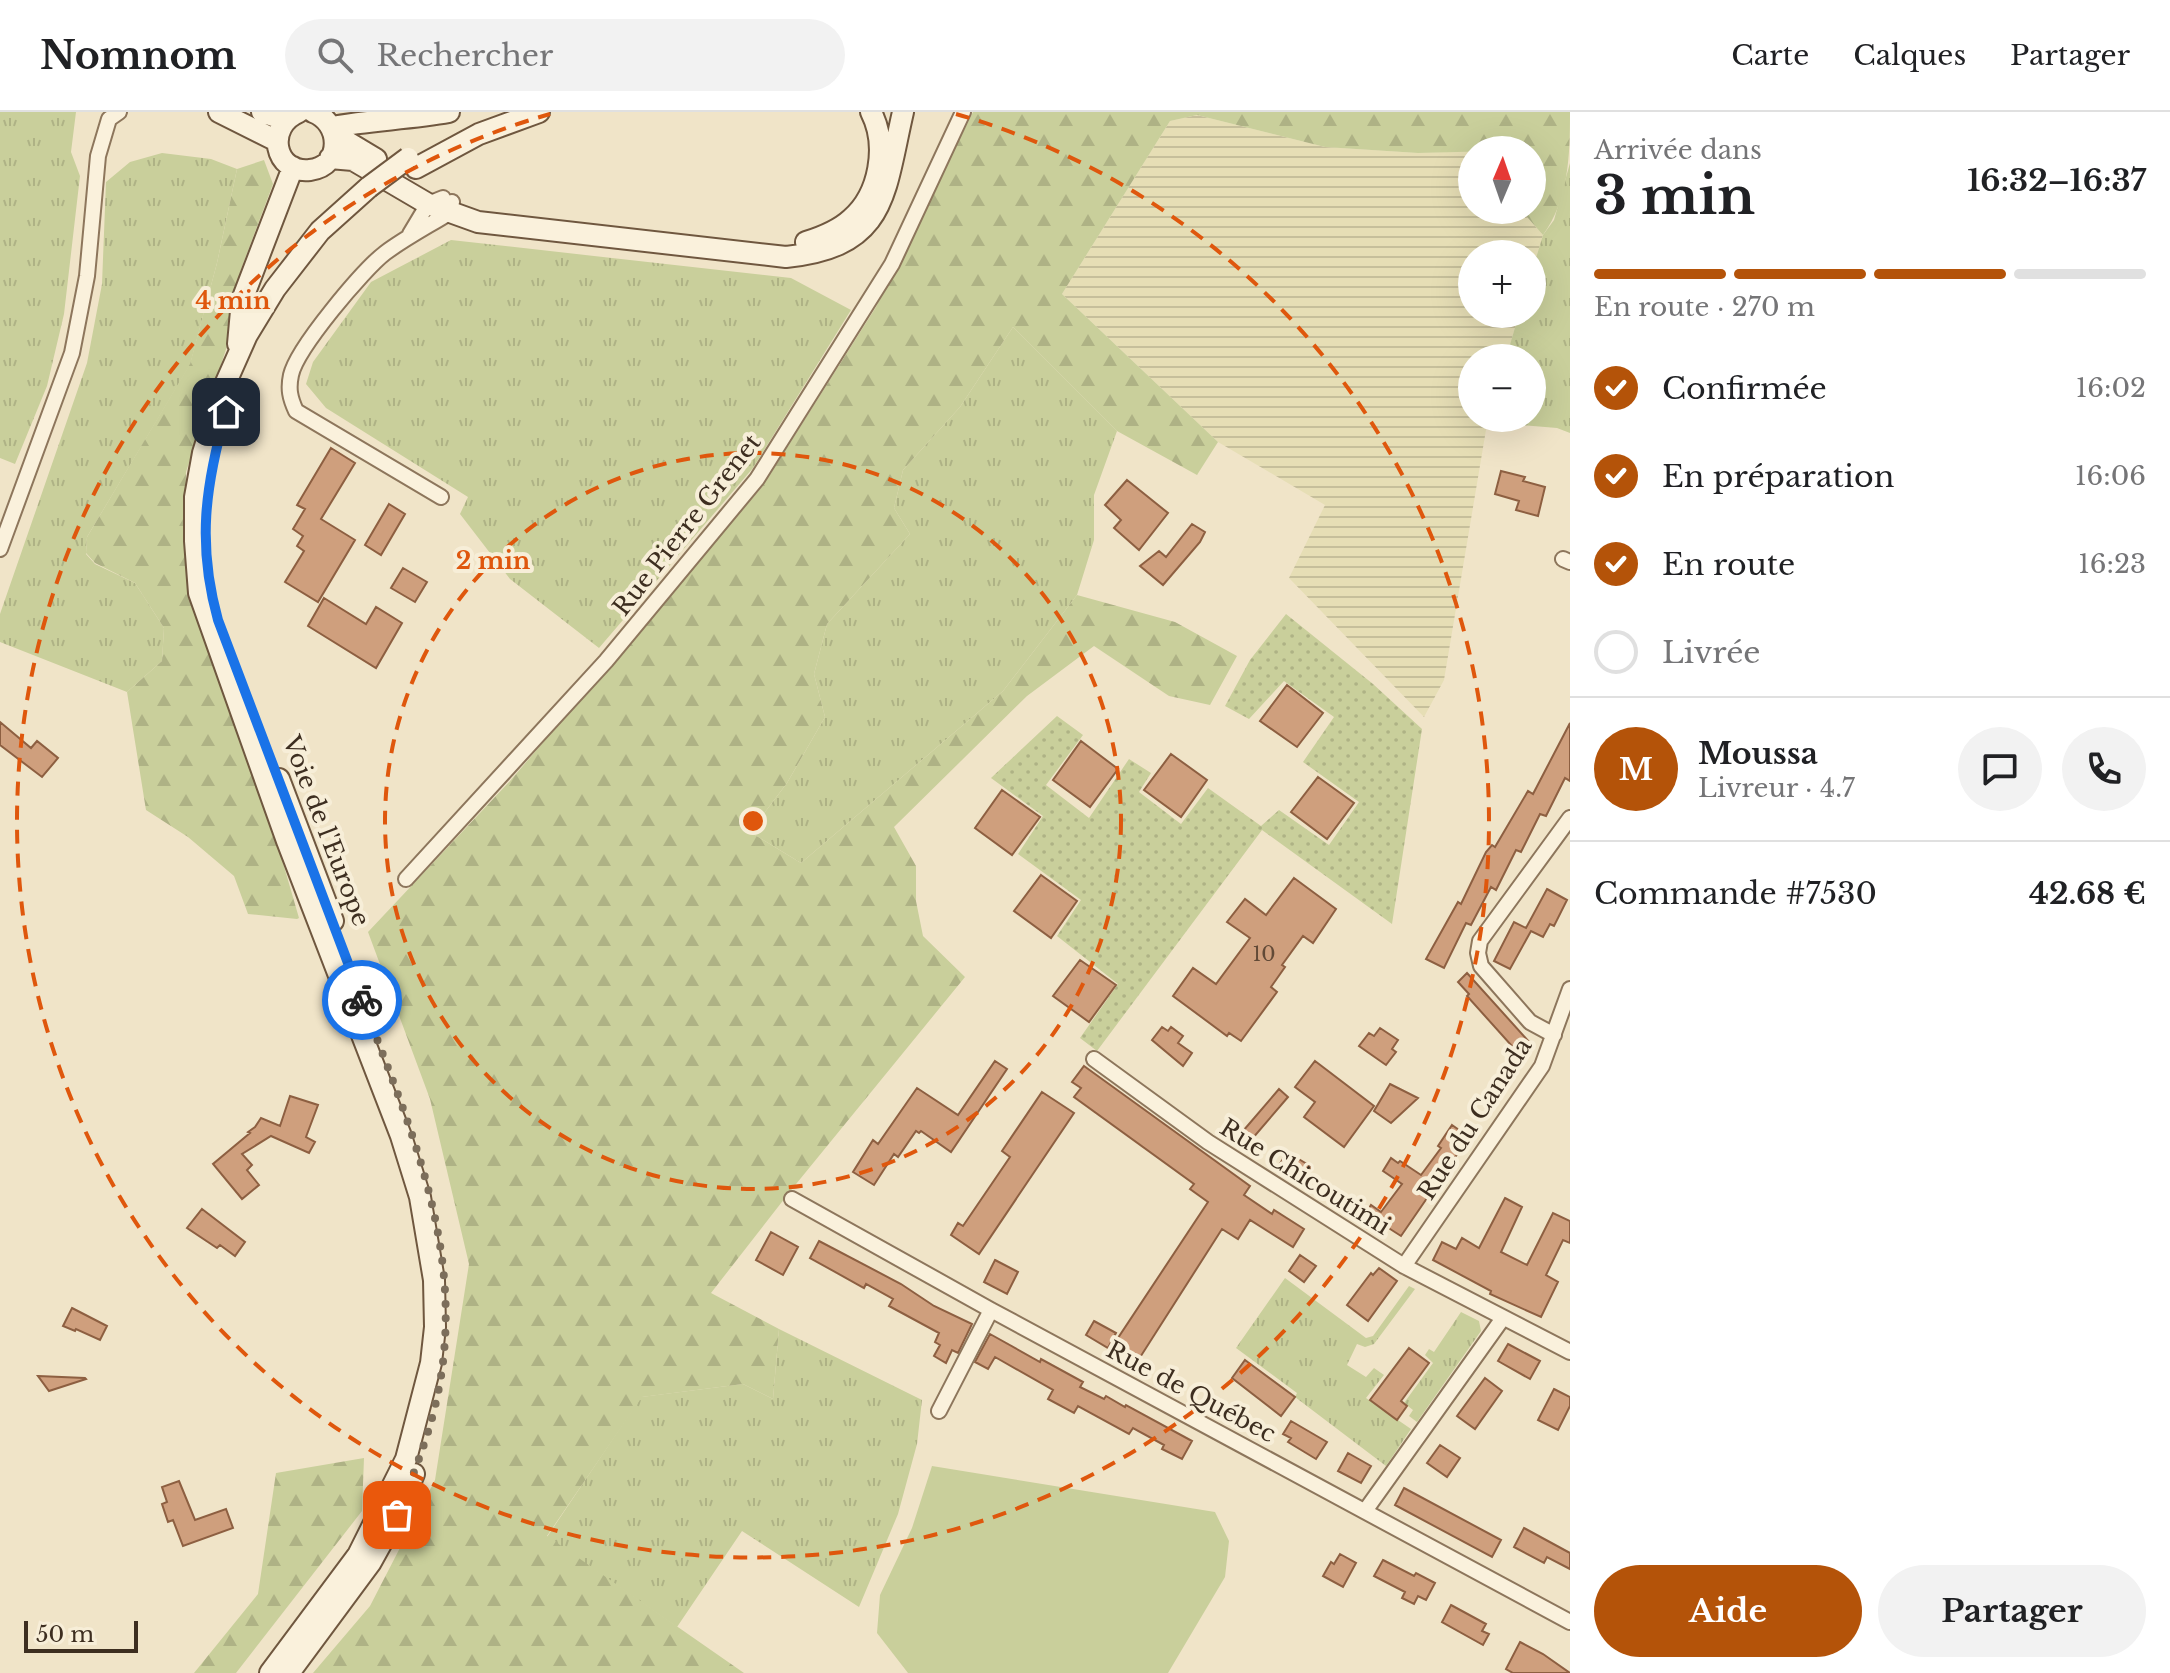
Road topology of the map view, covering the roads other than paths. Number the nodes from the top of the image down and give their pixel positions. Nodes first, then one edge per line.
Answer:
1 (119, 112) edge
2 (202, 112) edge
3 (262, 112) edge
4 (449, 112) edge
5 (507, 112) edge
6 (539, 112) edge
7 (871, 112) edge
8 (903, 112) edge
9 (963, 112) edge
10 (222, 113) edge
11 (292, 116) edge
12 (367, 117) edge
13 (328, 121) edge
14 (277, 141) junction
15 (330, 158) junction
16 (412, 163) junction
17 (293, 167) junction
18 (374, 190) junction
19 (443, 204) junction
20 (408, 237) junction
21 (223, 389) junction
22 (441, 497) dead end
23 (0, 549) edge
24 (1570, 818) edge
25 (406, 879) dead end
26 (1570, 989) edge
27 (1554, 1035) junction
28 (1094, 1059) dead end
29 (792, 1199) dead end
30 (1404, 1266) junction
31 (991, 1310) junction
32 (1503, 1318) junction
33 (1570, 1352) edge
34 (939, 1411) dead end
35 (1365, 1511) junction
36 (1570, 1622) edge
37 (270, 1673) edge
38 (289, 1673) edge

1 - 23 street
2 - 10 street
3 - 11 main road
4 - 12 main road
5 - 16 main road, Voie de l'Europe
6 - 16 main road, Voie de l'Europe
7 - 19 main road
8 - 19 main road
9 - 25 street, Rue Pierre Grenet
10 - 14 main road
11 - 14 main road
12 - 13 main road
13 - 15 main road
13 - 19 main road
14 - 17 main road
15 - 17 main road
15 - 19 main road
16 - 18 main road, Voie de l'Europe, bridge
17 - 21 main road
18 - 21 main road, Voie de l'Europe
18 - 38 main road, Voie de l'Europe
19 - 20 street
19 - 20 street
20 - 22 street
21 - 37 main road, Voie de l'Europe
24 - 27 street
26 - 27 street, Rue du Canada
27 - 30 street, Rue du Canada
28 - 30 street, Rue Chicoutimi
29 - 31 street, Rue de Québec
30 - 32 street, Rue Chicoutimi
31 - 34 street
31 - 35 street, Rue de Québec
32 - 33 street, Rue Chicoutimi
32 - 35 street
35 - 36 street, Rue de Québec

